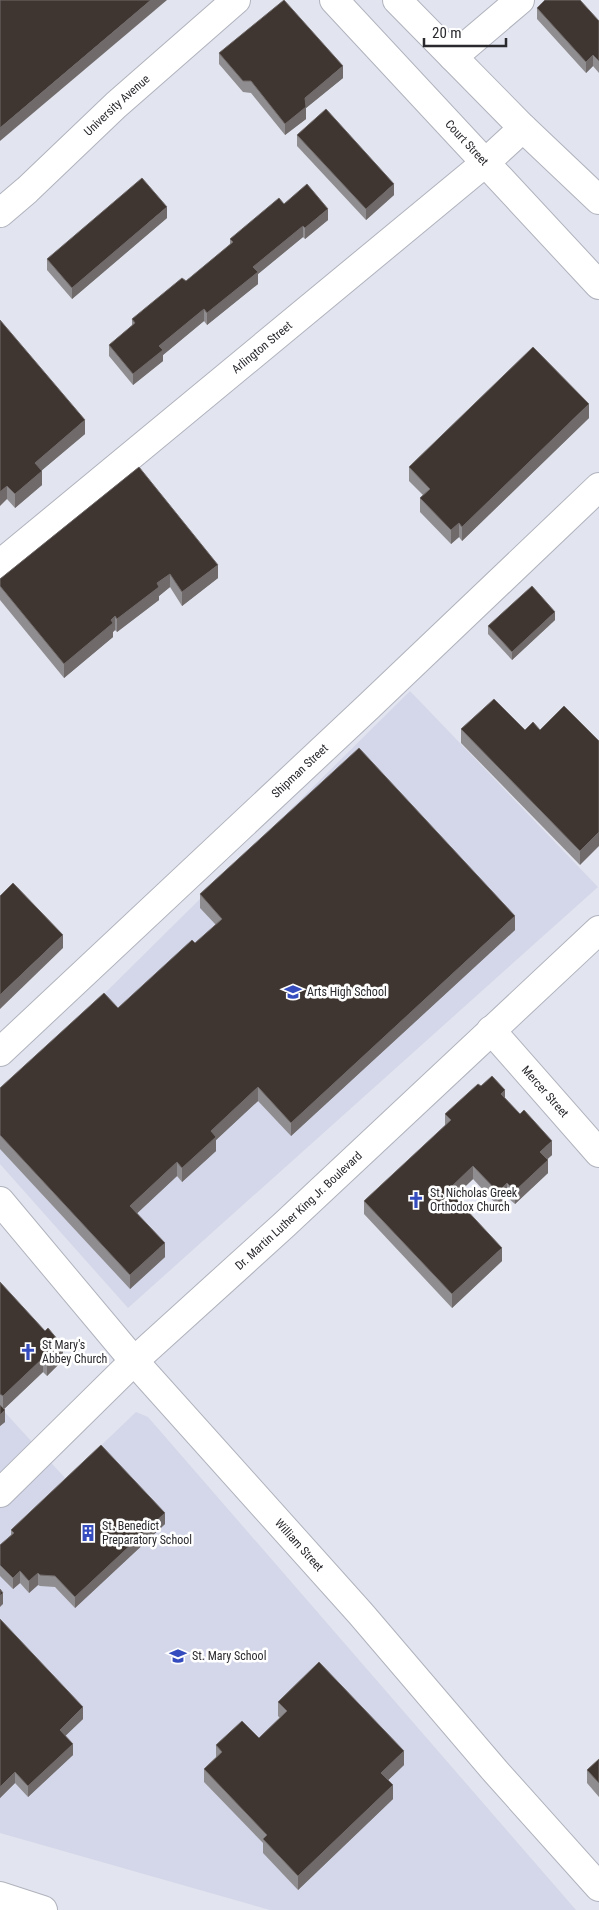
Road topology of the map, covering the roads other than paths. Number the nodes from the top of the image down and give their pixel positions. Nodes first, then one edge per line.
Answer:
1 (236, 0) edge
2 (334, 0) edge
3 (397, 0) edge
4 (520, 0) edge
5 (453, 57) junction
6 (523, 128) junction
7 (485, 163) junction
8 (599, 200) edge
9 (0, 213) edge
10 (599, 285) edge
11 (599, 487) edge
12 (0, 564) edge
13 (599, 930) edge
14 (491, 1030) junction
15 (0, 1052) edge
16 (599, 1153) edge
17 (0, 1201) edge
18 (134, 1361) junction
19 (0, 1493) edge
20 (599, 1887) edge
21 (0, 1896) edge
22 (43, 1910) edge

1 - 9 street, University Avenue
2 - 7 street, Court Street
3 - 5 street
4 - 5 street
5 - 6 street
6 - 7 street, Arlington Street
6 - 8 street
7 - 10 street, Court Street
7 - 12 street, Arlington Street
11 - 15 street, Shipman Street
13 - 14 street, Dr. Martin Luther King Jr. Boulevard
14 - 16 street, Mercer Street
14 - 18 street, Dr. Martin Luther King Jr. Boulevard
17 - 18 street, William Street
18 - 19 street, Dr. Martin Luther King Jr. Boulevard
18 - 20 street, William Street
21 - 22 street

